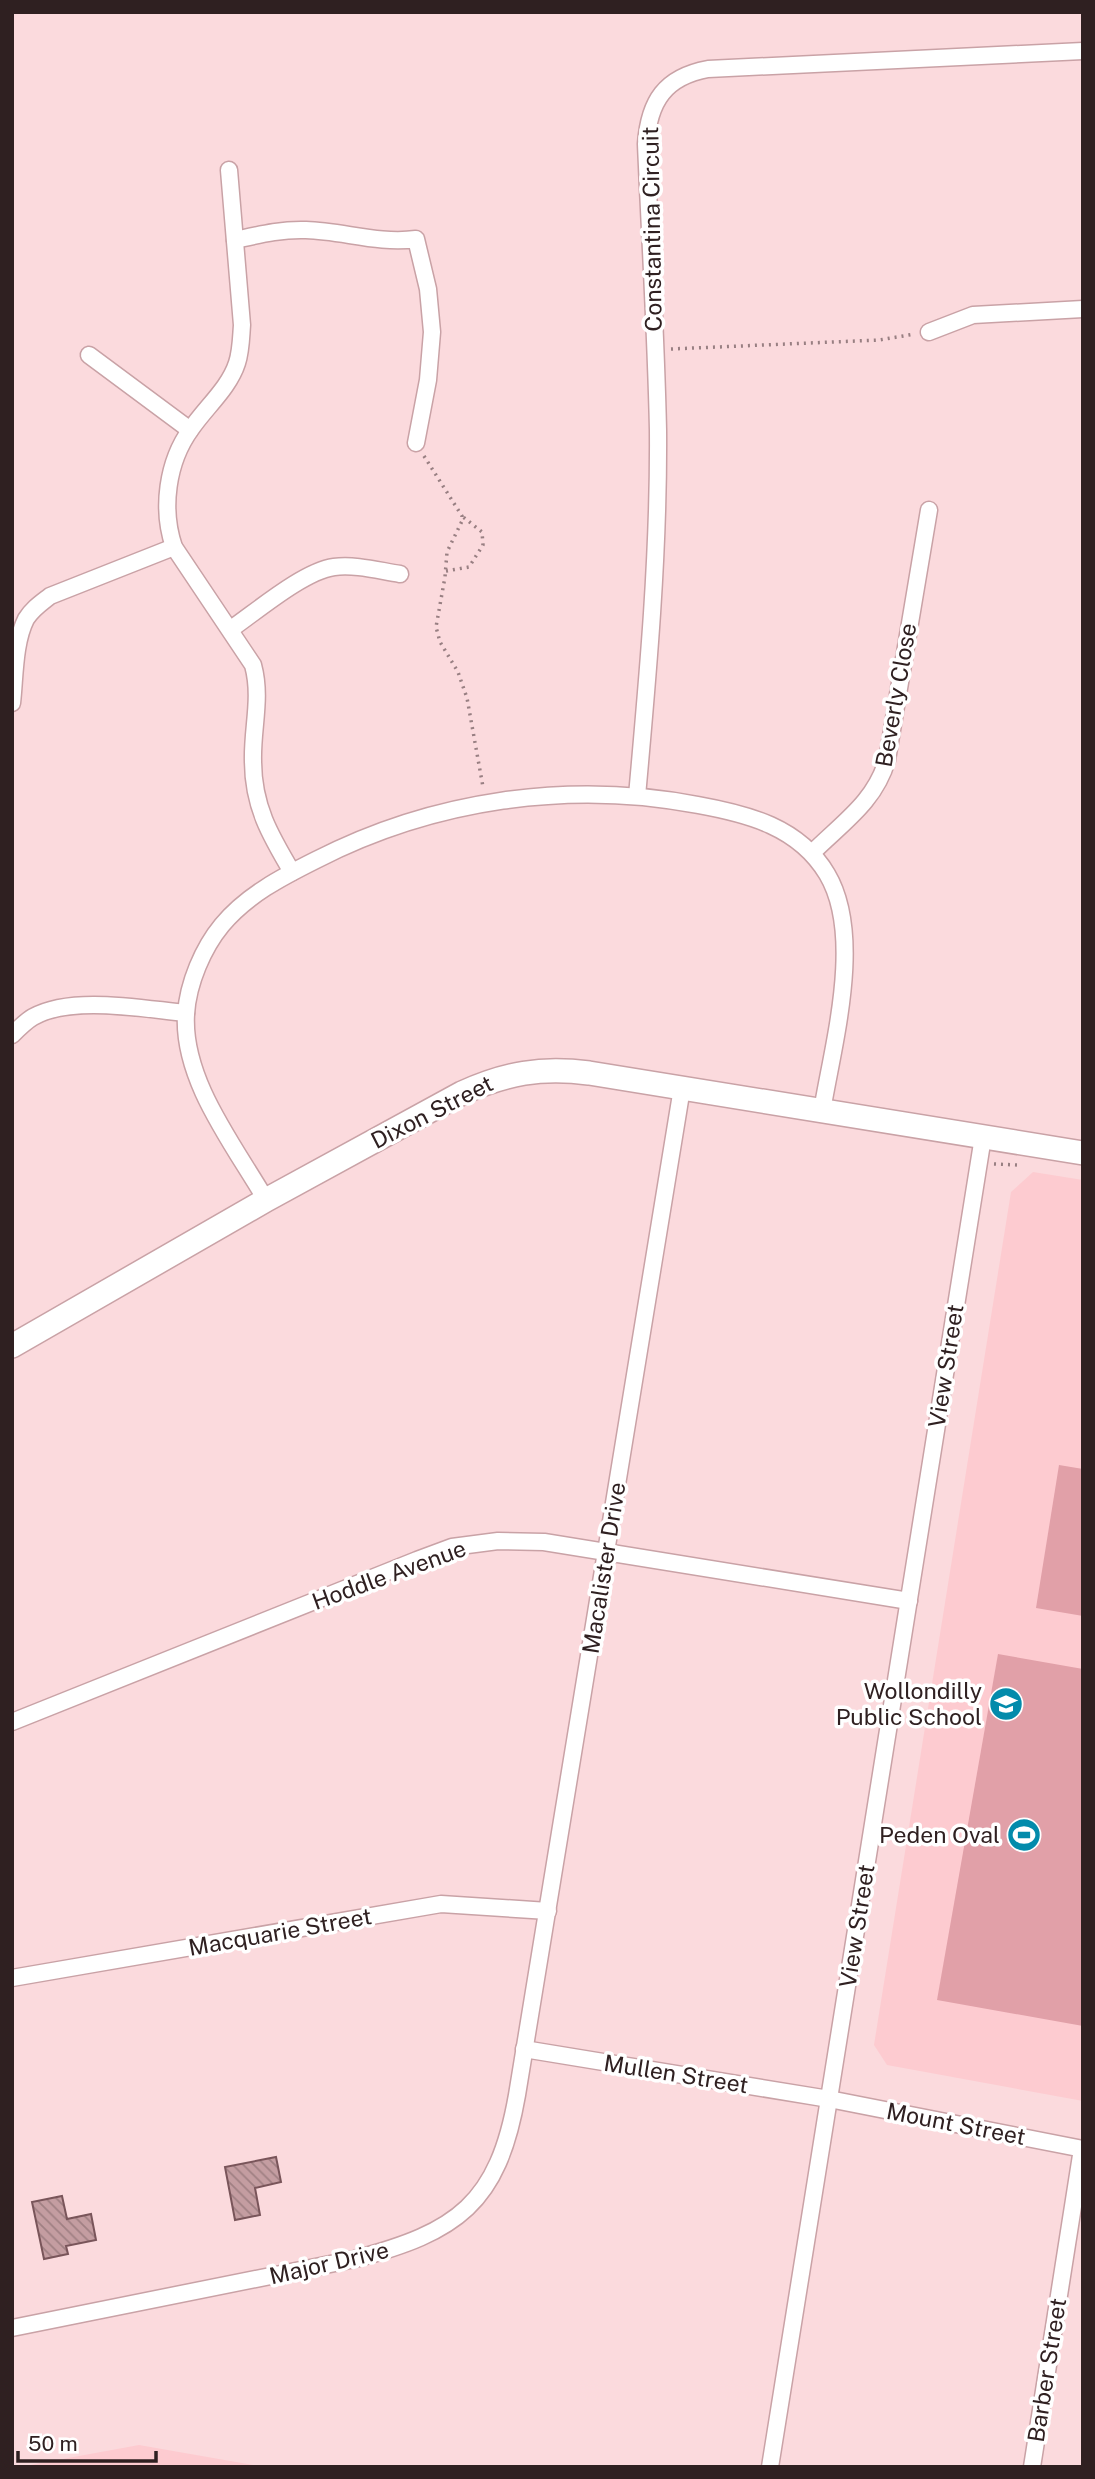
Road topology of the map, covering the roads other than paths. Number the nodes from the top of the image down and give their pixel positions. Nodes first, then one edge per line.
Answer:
1 (1083, 51) edge
2 (229, 170) dead end
3 (235, 240) junction
4 (1083, 309) edge
5 (929, 332) road end
6 (89, 355) dead end
7 (190, 430) junction
8 (416, 443) road end
9 (929, 510) dead end
10 (174, 547) junction
11 (400, 574) dead end
12 (231, 629) junction
13 (12, 703) edge
14 (637, 796) junction
15 (812, 853) junction
16 (292, 872) junction
17 (186, 1013) junction
18 (12, 1035) edge
19 (682, 1088) junction
20 (822, 1111) junction
21 (983, 1137) junction
22 (1083, 1153) edge
23 (266, 1200) junction
24 (12, 1346) edge
25 (607, 1551) junction
26 (909, 1601) junction
27 (12, 1722) edge
28 (548, 1911) junction
29 (12, 1978) edge
30 (524, 2049) junction
31 (829, 2099) junction
32 (1082, 2149) edge
33 (12, 2328) edge
34 (770, 2467) edge
35 (1032, 2467) edge

1 - 14 street, Constantina Circuit
2 - 3 street
3 - 7 street
3 - 8 street
4 - 5 street
6 - 7 street
7 - 10 street
9 - 15 street, Beverly Close
10 - 12 street
10 - 13 street
11 - 12 street
12 - 16 street
14 - 15 street
14 - 16 street
15 - 20 street
16 - 17 street
17 - 18 street
17 - 23 street
19 - 20 street, Dixon Street
19 - 23 street, Dixon Street
19 - 25 street, Macalister Drive
20 - 21 street, Dixon Street
21 - 22 street, Dixon Street
21 - 26 street, View Street
23 - 24 street, Dixon Street
25 - 26 street, Hoddle Avenue
25 - 27 street, Hoddle Avenue
25 - 28 street, Macalister Drive
26 - 31 street, View Street
28 - 29 street, Macquarie Street
28 - 30 street, Macalister Drive
30 - 31 street, Mullen Street
30 - 33 street, Major Drive
31 - 32 street, Mount Street
31 - 34 street, View Street
32 - 35 street, Barber Street

